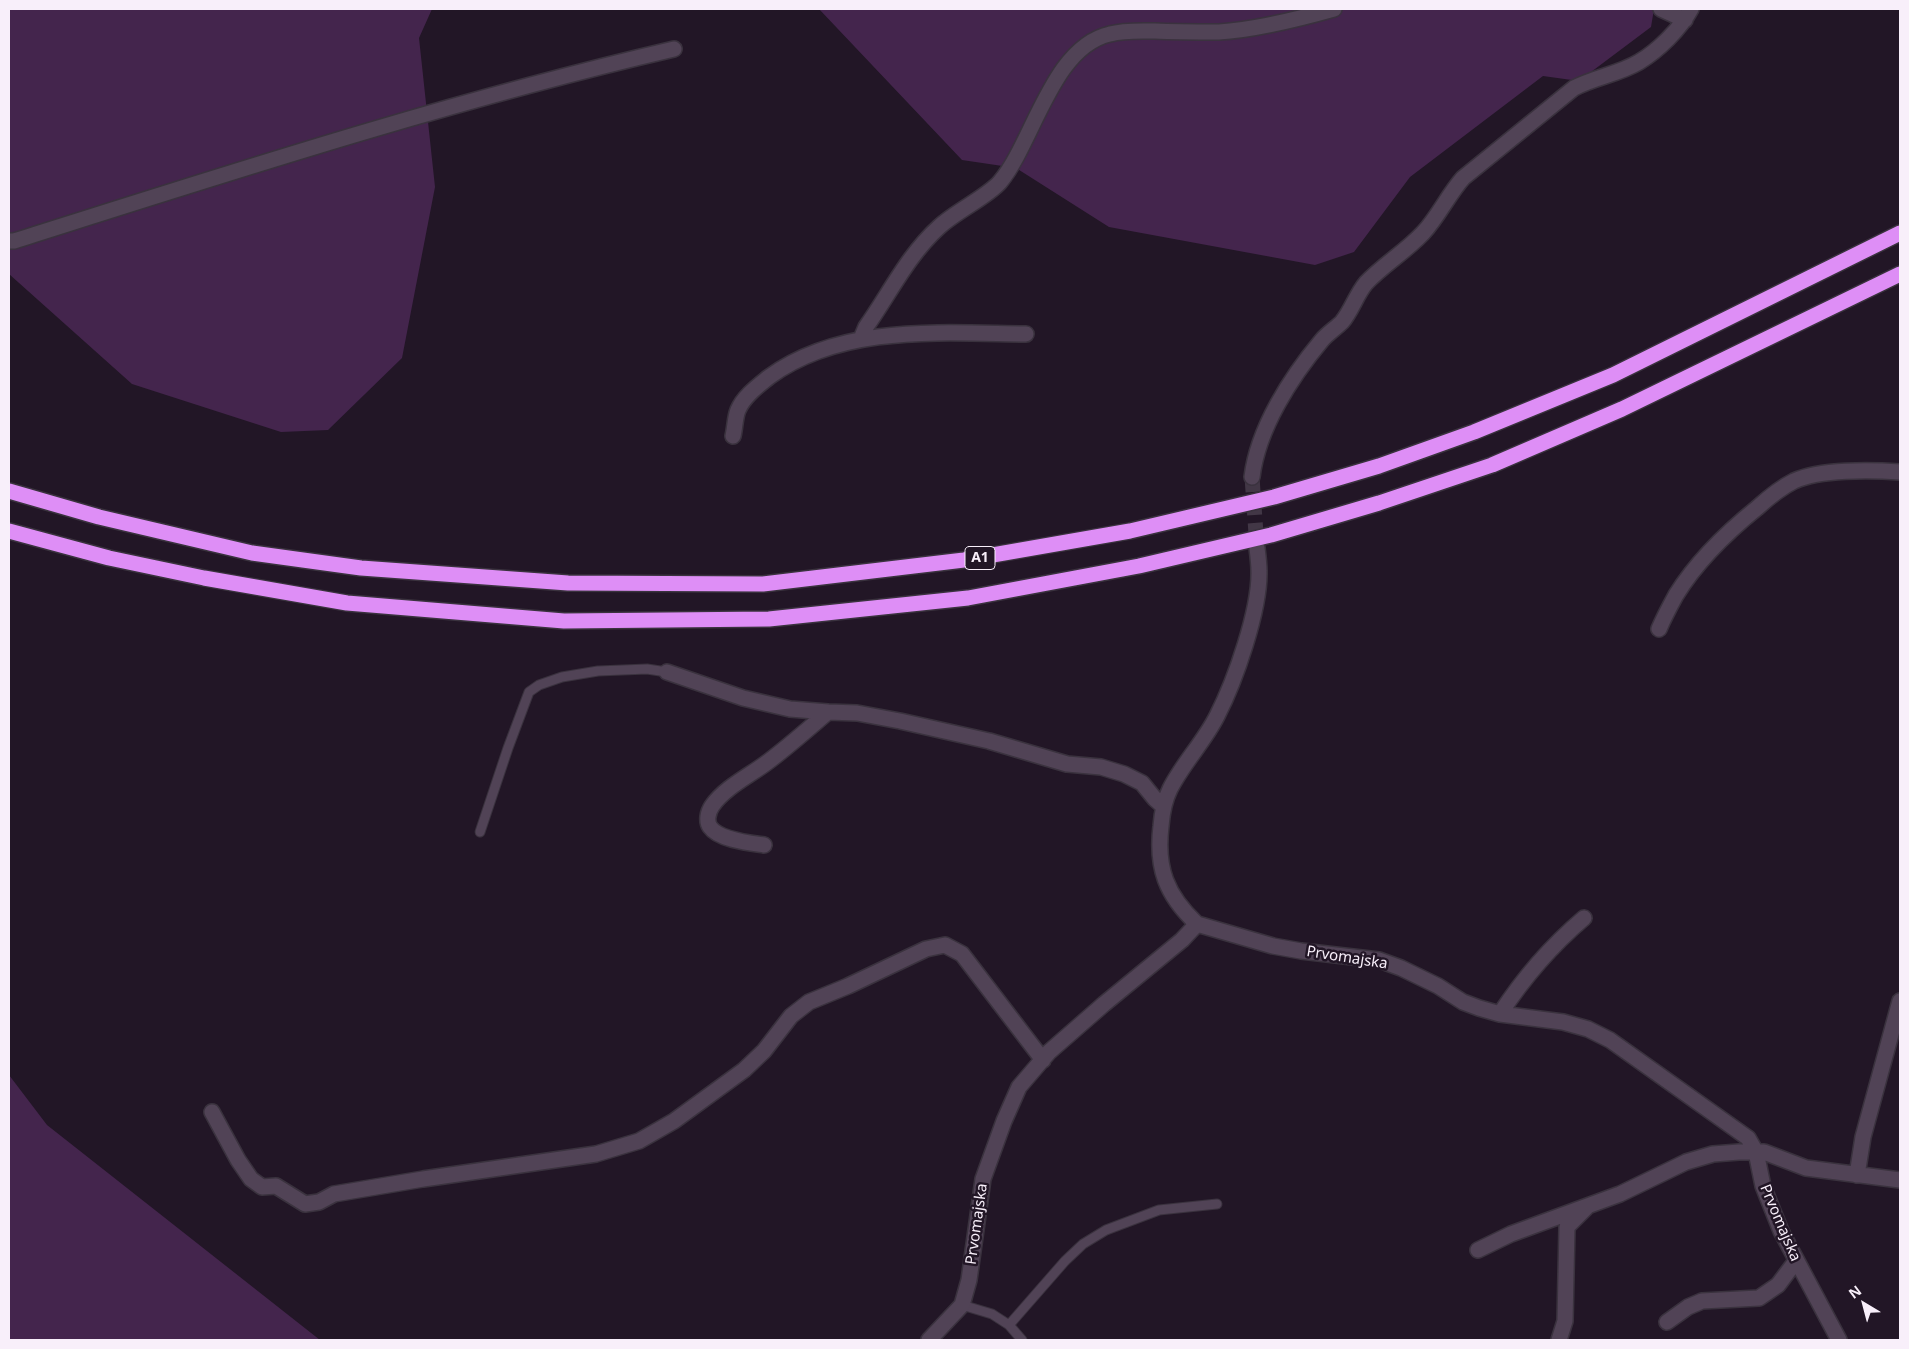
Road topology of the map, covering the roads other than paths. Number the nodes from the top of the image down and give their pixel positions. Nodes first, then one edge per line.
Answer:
1 (1334, 9) edge
2 (1660, 9) edge
3 (1688, 14) edge
4 (674, 49) dead end
5 (1900, 232) edge
6 (9, 241) edge
7 (1900, 274) edge
8 (1026, 334) dead end
9 (861, 340) junction
10 (733, 436) dead end
11 (1900, 472) edge
12 (1252, 477) tunnel mouth
13 (9, 491) edge
14 (9, 531) edge
15 (1257, 548) tunnel mouth
16 (1658, 629) dead end
17 (667, 672) joint
18 (828, 712) junction
19 (1163, 806) junction
20 (480, 832) dead end
21 (764, 845) dead end
22 (1584, 918) dead end
23 (1197, 924) junction
24 (1900, 1001) edge
25 (1500, 1014) junction
26 (1043, 1060) junction
27 (212, 1112) dead end
28 (1756, 1152) junction
29 (1857, 1175) junction
30 (1900, 1180) edge
31 (1217, 1204) dead end
32 (1587, 1207) junction
33 (1478, 1250) dead end
34 (1796, 1262) junction
35 (962, 1304) junction
36 (1667, 1322) dead end
37 (1009, 1325) junction
38 (929, 1340) edge
39 (1022, 1340) edge
40 (1559, 1340) edge
41 (1839, 1340) edge

1 - 9 street
2 - 3 street
3 - 12 street
4 - 6 street
5 - 13 highway, A1
7 - 14 highway
8 - 9 street
9 - 10 street
11 - 16 street
15 - 19 street
17 - 18 street
17 - 20 lane
18 - 19 street
18 - 21 street
19 - 23 street
22 - 25 street
23 - 25 street, Prvomajska
23 - 26 street, Prvomajska
24 - 29 street
25 - 28 street, Prvomajska
26 - 27 street
26 - 35 street, Prvomajska
28 - 29 street
28 - 32 street
28 - 34 street, Prvomajska
29 - 30 street
31 - 37 lane
32 - 33 street
32 - 40 street
34 - 36 street
34 - 41 street, Prvomajska
35 - 37 lane
35 - 38 street, Prvomajska
37 - 39 lane

